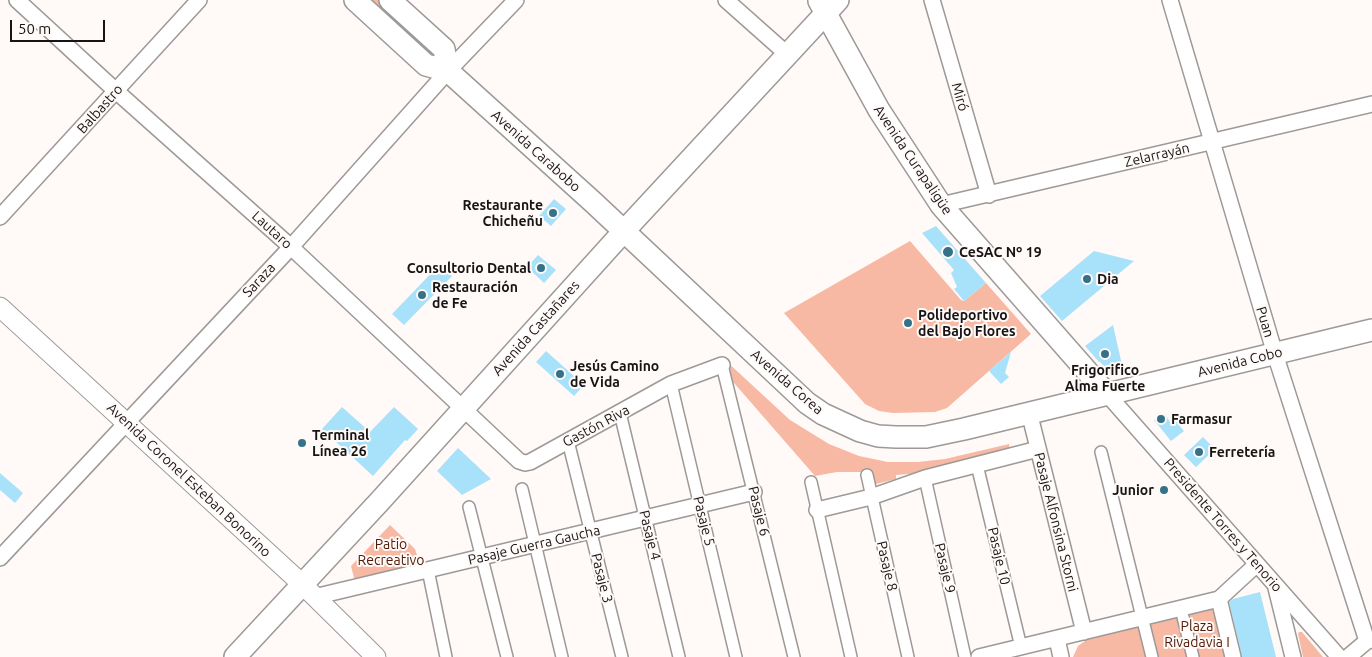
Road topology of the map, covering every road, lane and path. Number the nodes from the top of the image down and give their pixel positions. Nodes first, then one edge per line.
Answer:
1 (17, 0) edge
2 (199, 0) edge
3 (354, 0) edge
4 (390, 0) edge
5 (516, 0) edge
6 (726, 0) edge
7 (932, 0) edge
8 (1170, 0) edge
9 (827, 4) edge
10 (788, 55) junction
11 (448, 71) junction
12 (116, 92) junction
13 (1372, 104) edge
14 (1212, 142) junction
15 (989, 195) junction
16 (941, 206) junction
17 (0, 217) edge
18 (624, 231) junction
19 (291, 247) junction
20 (0, 306) edge
21 (1372, 330) edge
22 (1275, 354) junction
23 (722, 365) joint
24 (671, 384) junction
25 (1107, 394) junction
26 (464, 408) junction
27 (1029, 412) junction
28 (620, 413) junction
29 (126, 421) junction
30 (568, 441) junction
31 (1038, 449) junction
32 (1101, 452) dead end
33 (524, 463) joint
34 (977, 465) junction
35 (866, 476) dead end
36 (925, 478) junction
37 (811, 482) dead end
38 (522, 489) dead end
39 (754, 492) junction
40 (871, 497) junction
41 (700, 505) junction
42 (469, 506) dead end
43 (817, 510) junction
44 (646, 518) junction
45 (590, 531) junction
46 (536, 544) junction
47 (482, 557) junction
48 (0, 558) edge
49 (1257, 564) junction
50 (428, 570) junction
51 (1275, 585) junction
52 (308, 591) junction
53 (1219, 599) junction
54 (1183, 617) dead end
55 (1142, 618) junction
56 (1084, 632) junction
57 (1056, 639) junction
58 (1369, 640) edge
59 (1021, 647) junction
60 (996, 655) edge
61 (234, 657) edge
62 (376, 657) edge
63 (446, 657) edge
64 (507, 657) edge
65 (562, 657) edge
66 (622, 657) edge
67 (679, 657) edge
68 (736, 657) edge
69 (794, 657) edge
70 (851, 657) edge
71 (908, 657) edge
72 (964, 657) edge
73 (980, 657) edge
74 (1061, 657) edge
75 (1152, 657) edge
76 (1193, 657) edge
77 (1233, 657) edge
78 (1293, 657) edge
79 (1339, 657) edge
80 (1348, 657) edge

1 - 12 street, Lautaro
2 - 12 street, Balbastro
3 - 11 main road, Avenida Carabobo
4 - 11 main road
5 - 11 street, Saraza
6 - 10 street
7 - 15 street, Miró
8 - 14 street, Puan
9 - 10 main road, Avenida Castañares
9 - 16 main road, Avenida Curapaligüe
10 - 18 main road, Avenida Castañares
11 - 18 main road, Avenida Carabobo
11 - 19 street, Saraza
12 - 17 street, Balbastro
12 - 19 street, Lautaro
13 - 14 street, Zelarrayán
14 - 15 street, Zelarrayán
14 - 22 street, Puan
15 - 16 street, Zelarrayán
16 - 25 main road, Avenida Curapaligüe
18 - 26 main road, Avenida Castañares
18 - 27 main road, Avenida Corea
19 - 26 street, Lautaro
19 - 29 street, Saraza
20 - 29 street, Avenida Coronel Esteban Bonorino
21 - 22 main road, Avenida Cobo
22 - 25 main road, Avenida Cobo
22 - 58 street, Puan
23 - 24 street, Gastón Riva
23 - 39 street, Pasaje 6
24 - 28 street, Gastón Riva
24 - 41 street, Pasaje 5
25 - 27 main road, Avenida Corea
25 - 49 street, Presidente Torres y Tenorio
26 - 33 street, Lautaro
26 - 52 main road, Avenida Castañares
27 - 31 street, Pasaje Alfonsina Storni
28 - 30 street, Gastón Riva
28 - 44 street, Pasaje 4
29 - 48 street, Saraza
29 - 52 street, Avenida Coronel Esteban Bonorino
30 - 33 street, Gastón Riva
30 - 45 street, Pasaje 3
31 - 34 street
31 - 56 street, Pasaje Alfonsina Storni
32 - 55 street
34 - 36 street
34 - 59 street, Pasaje 10
35 - 40 street, Pasaje 8
36 - 40 street
36 - 72 street, Pasaje 9
37 - 43 street
38 - 46 street
39 - 41 street, Pasaje Guerra Gaucha
39 - 69 street, Pasaje 6
40 - 43 street
40 - 71 street, Pasaje 8
41 - 44 street, Pasaje Guerra Gaucha
41 - 68 street, Pasaje 5
42 - 47 street
43 - 70 street
44 - 45 street, Pasaje Guerra Gaucha
44 - 67 street, Pasaje 4
45 - 46 street, Pasaje Guerra Gaucha
45 - 66 street, Pasaje 3
46 - 47 street, Pasaje Guerra Gaucha
46 - 65 street
47 - 50 street, Pasaje Guerra Gaucha
47 - 64 street
49 - 51 street, Presidente Torres y Tenorio
49 - 53 street
50 - 52 street, Pasaje Guerra Gaucha
50 - 63 street
51 - 78 street
51 - 79 street, Presidente Torres y Tenorio
52 - 61 main road, Avenida Castañares
52 - 62 street, Avenida Coronel Esteban Bonorino
53 - 55 street
53 - 77 street
54 - 76 street
55 - 56 street
55 - 75 street
56 - 57 street
57 - 59 street
57 - 74 street
58 - 80 street
59 - 60 street
60 - 73 street

